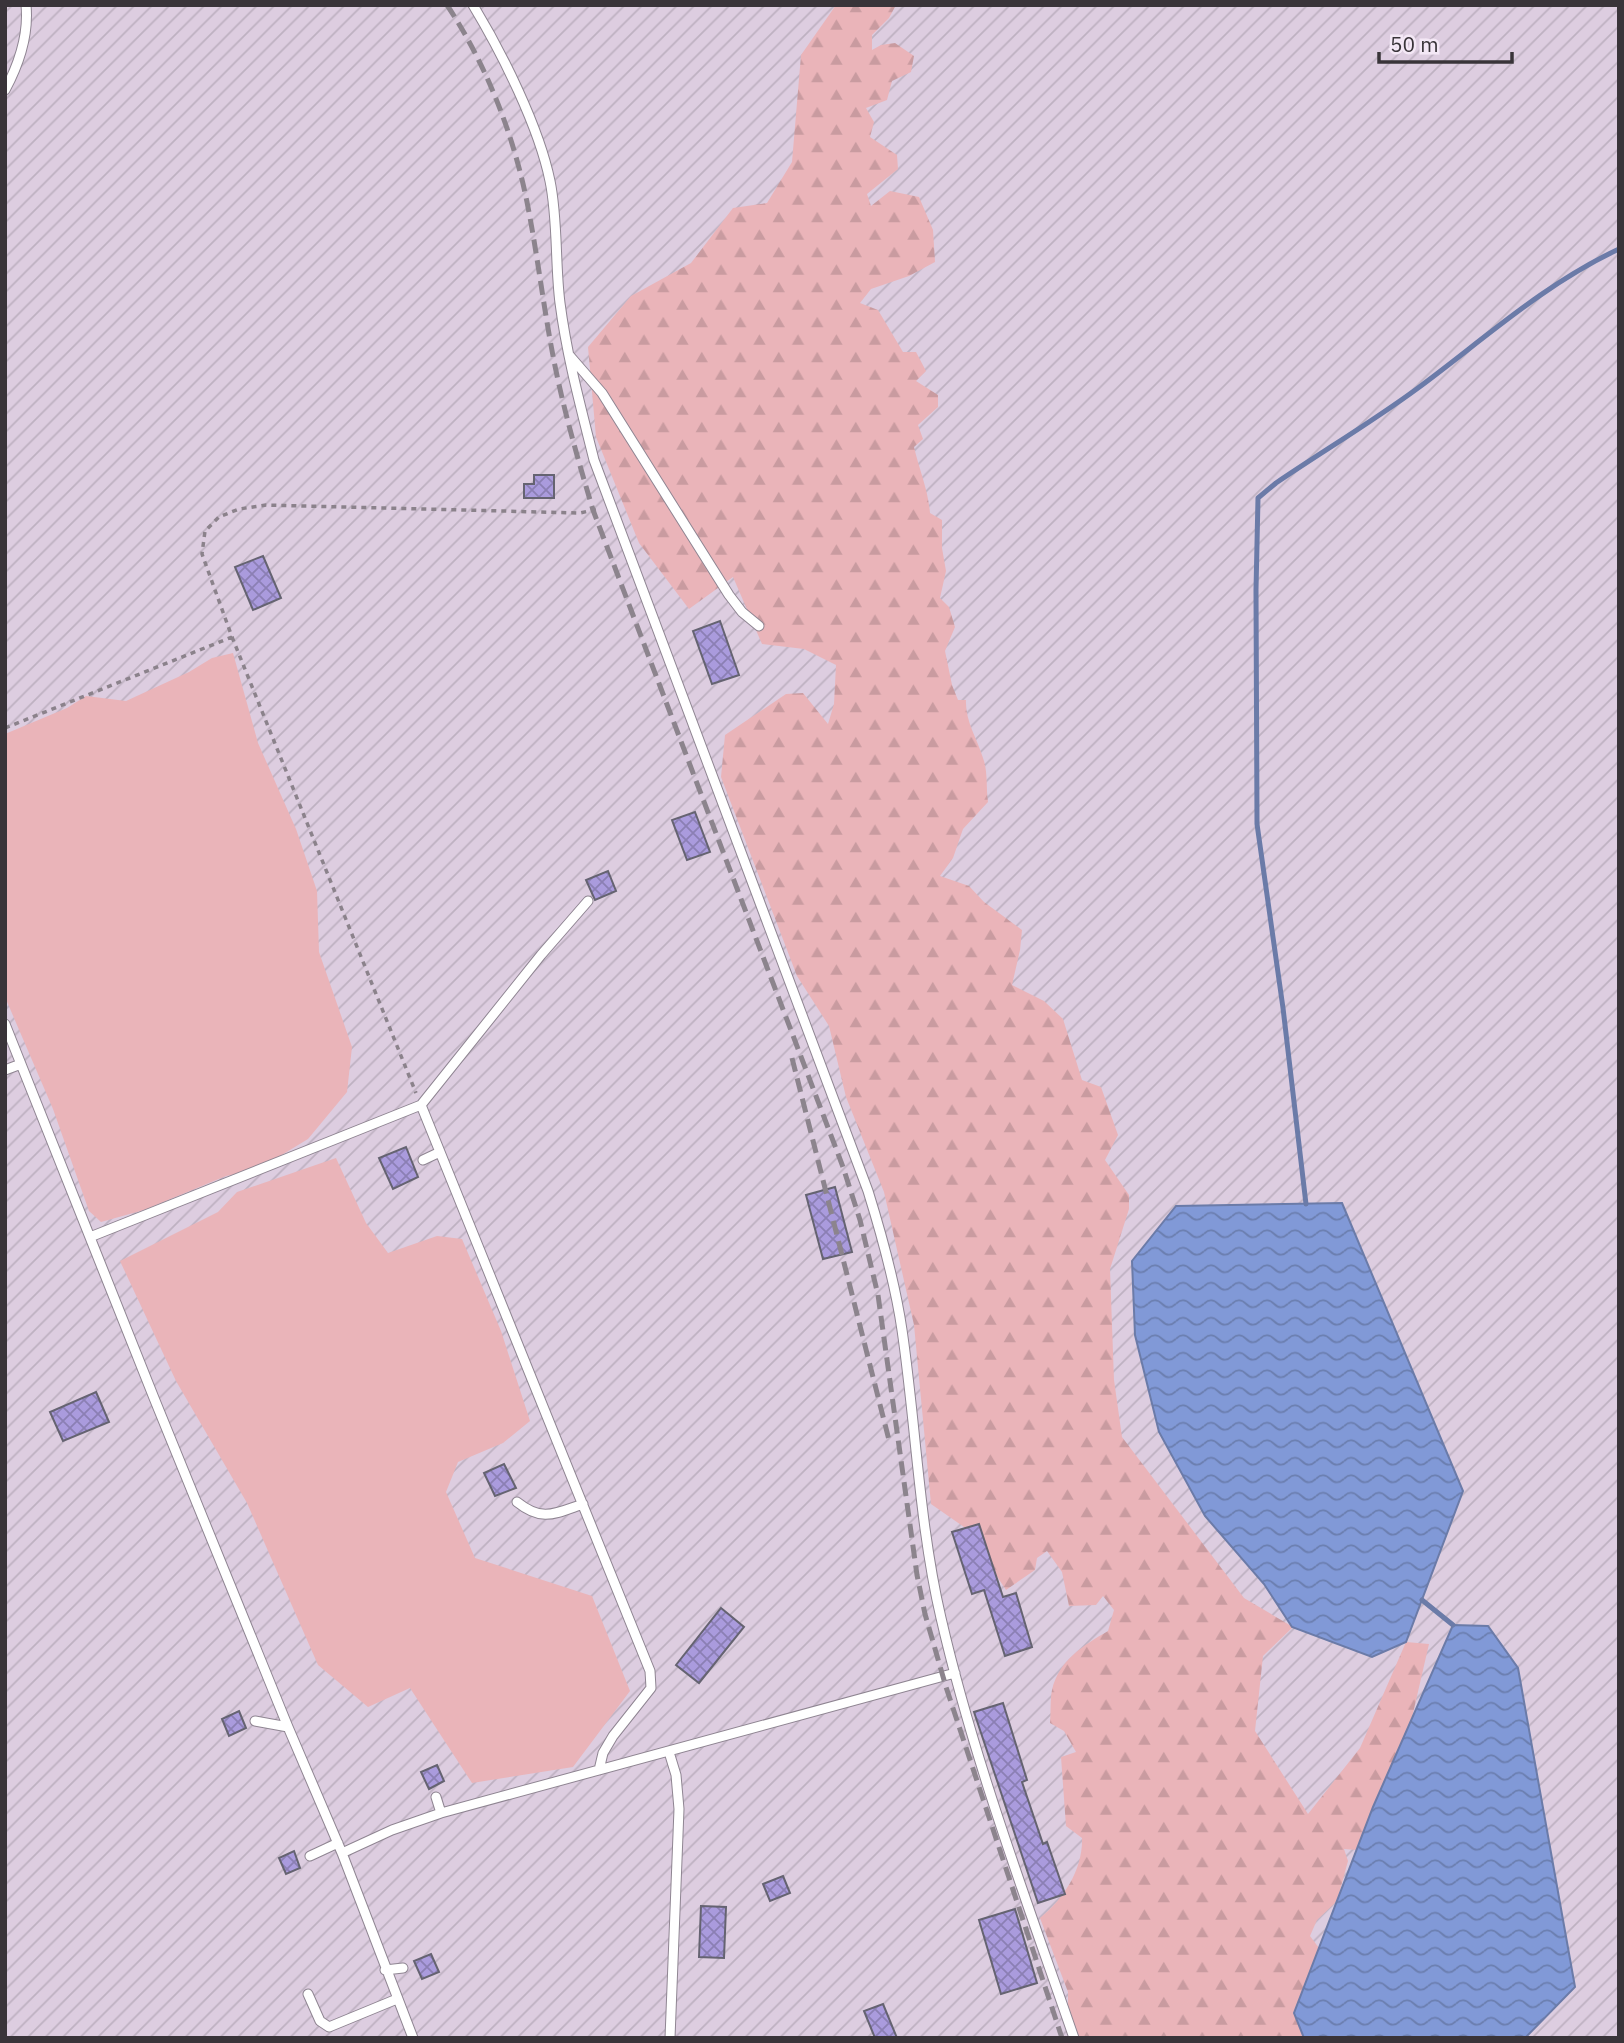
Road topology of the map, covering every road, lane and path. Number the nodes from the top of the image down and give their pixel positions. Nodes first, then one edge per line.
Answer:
1 (26, 5) edge
2 (473, 5) edge
3 (5, 90) edge
4 (567, 353) junction
5 (609, 504) junction
6 (759, 626) dead end
7 (232, 637) junction
8 (5, 728) edge
9 (588, 901) dead end
10 (5, 1024) edge
11 (21, 1064) junction
12 (5, 1070) edge
13 (421, 1105) junction
14 (440, 1152) junction
15 (423, 1160) dead end
16 (90, 1237) junction
17 (517, 1502) dead end
18 (583, 1504) junction
19 (955, 1673) junction
20 (255, 1721) dead end
21 (288, 1727) junction
22 (669, 1752) junction
23 (598, 1770) junction
24 (436, 1797) dead end
25 (441, 1813) junction
26 (338, 1843) junction
27 (342, 1853) junction
28 (310, 1856) dead end
29 (403, 1968) dead end
30 (386, 1970) junction
31 (308, 1994) dead end
32 (397, 1999) junction
33 (413, 2038) edge
34 (670, 2038) edge
35 (1074, 2038) edge

1 - 3 lane
2 - 4 lane
4 - 5 lane
4 - 6 lane
5 - 7 path
5 - 19 lane
7 - 8 path
7 - 13 path
9 - 13 lane
10 - 11 lane
11 - 12 lane
11 - 16 lane
13 - 14 lane
13 - 16 lane
14 - 15 lane
14 - 18 lane
16 - 21 lane
17 - 18 lane
18 - 23 lane
19 - 22 lane
19 - 35 lane
20 - 21 lane
21 - 26 lane
22 - 23 lane
22 - 34 lane
23 - 25 lane
24 - 25 lane
25 - 27 lane
26 - 27 lane
26 - 28 lane
27 - 30 lane
29 - 30 lane
30 - 32 lane
31 - 32 lane
32 - 33 lane

